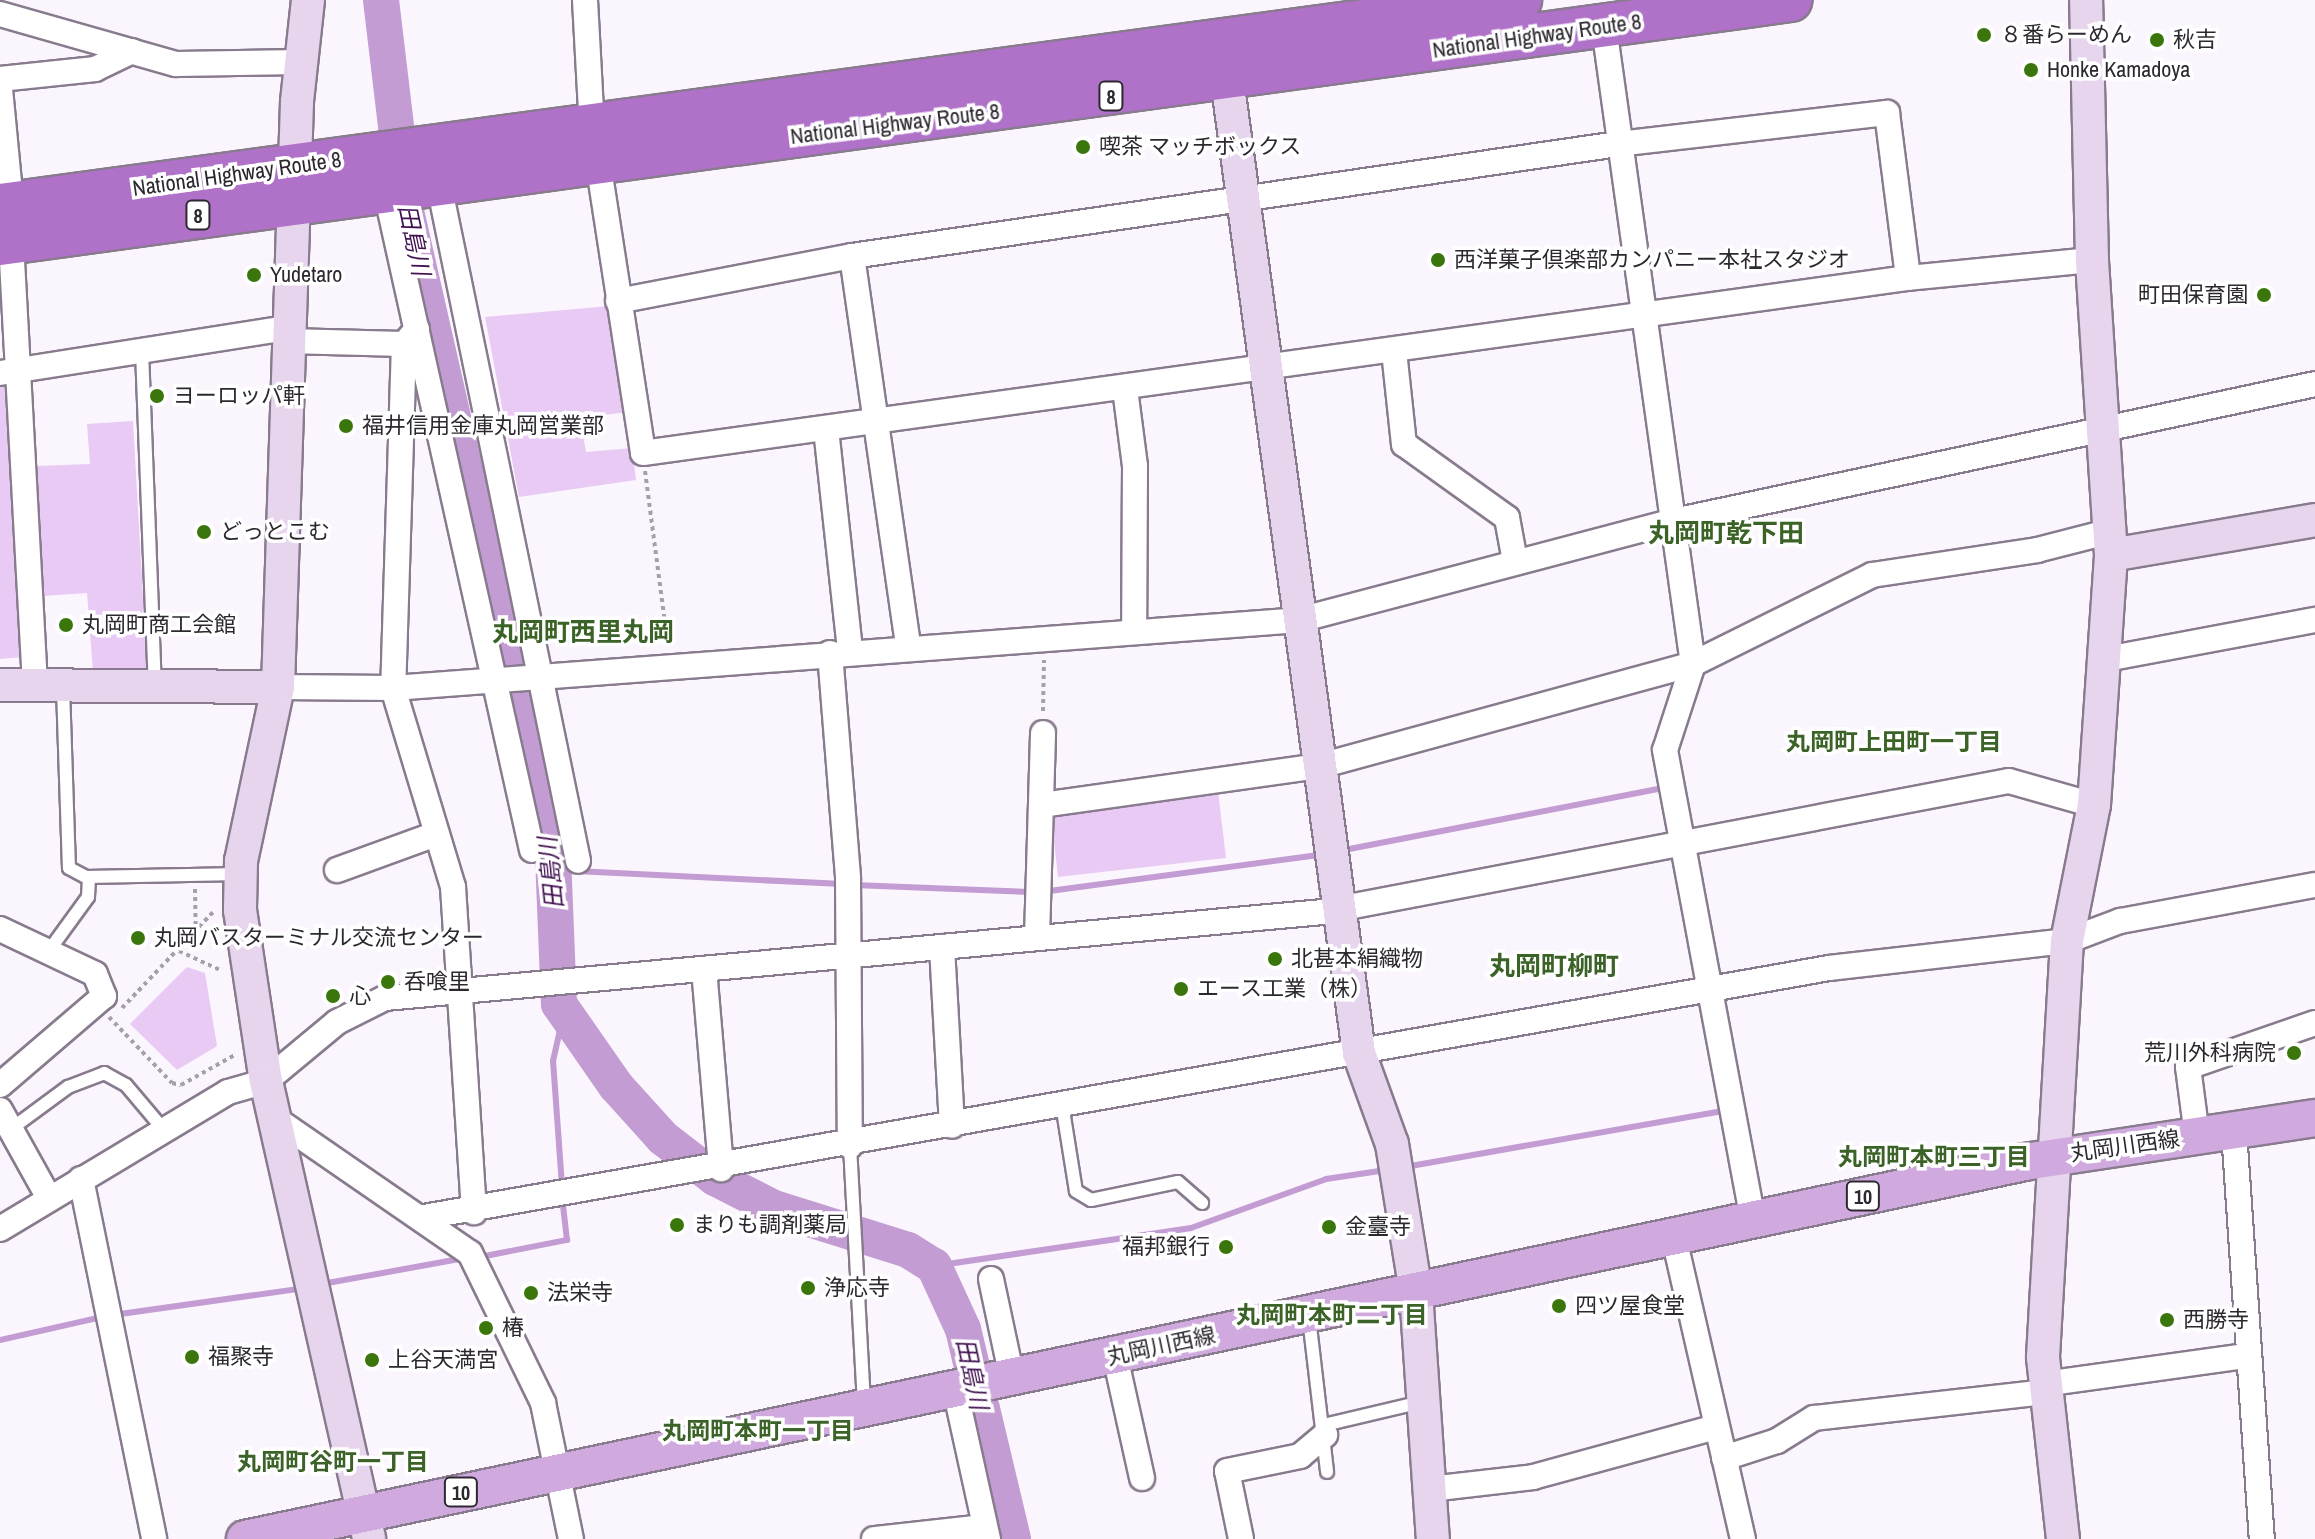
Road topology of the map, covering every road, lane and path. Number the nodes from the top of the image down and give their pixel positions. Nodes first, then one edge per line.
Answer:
1 (308, 0) edge
2 (585, 0) edge
3 (1520, 0) edge
4 (1790, 0) edge
5 (2086, 0) edge
6 (0, 14) edge
7 (1604, 27) junction
8 (132, 51) junction
9 (1224, 61) junction
10 (300, 62) junction
11 (0, 79) edge
12 (0, 89) edge
13 (1618, 144) junction
14 (595, 145) junction
15 (410, 173) junction
16 (297, 184) junction
17 (1244, 202) junction
18 (6, 224) edge
19 (852, 256) junction
20 (2092, 260) junction
21 (1908, 278) junction
22 (618, 301) junction
23 (1645, 316) junction
24 (288, 335) junction
25 (411, 336) junction
26 (142, 351) junction
27 (1394, 351) junction
28 (1266, 369) junction
29 (11, 372) edge
30 (2315, 384) edge
31 (1125, 389) junction
32 (876, 422) junction
33 (826, 429) junction
34 (2101, 431) junction
35 (643, 453) junction
36 (2315, 520) edge
37 (1674, 521) junction
38 (2111, 543) junction
39 (1515, 561) junction
40 (1299, 620) junction
41 (2315, 620) edge
42 (1134, 631) junction
43 (1044, 638) junction
44 (908, 647) junction
45 (840, 652) junction
46 (2106, 659) junction
47 (1693, 664) junction
48 (671, 665) junction
49 (540, 675) junction
50 (493, 679) junction
51 (0, 685) edge
52 (49, 685) junction
53 (155, 686) junction
54 (278, 687) junction
55 (393, 688) junction
56 (1043, 733) joint
57 (1320, 766) junction
58 (1042, 805) junction
59 (2094, 805) junction
60 (436, 834) junction
61 (1683, 842) junction
62 (532, 850) dead end
63 (578, 861) dead end
64 (337, 870) dead end
65 (195, 875) junction
66 (89, 877) junction
67 (239, 884) junction
68 (2315, 885) edge
69 (1339, 908) junction
70 (0, 929) edge
71 (196, 931) junction
72 (1037, 937) junction
73 (2067, 941) junction
74 (942, 947) junction
75 (179, 951) junction
76 (48, 952) junction
77 (850, 956) junction
78 (704, 969) junction
79 (224, 982) dead end
80 (461, 990) junction
81 (1711, 991) junction
82 (2315, 1023) edge
83 (233, 1040) dead end
84 (1359, 1053) junction
85 (266, 1081) junction
86 (0, 1085) edge
87 (1062, 1104) junction
88 (274, 1118) junction
89 (2315, 1118) edge
90 (6, 1120) edge
91 (952, 1126) junction
92 (164, 1130) junction
93 (2234, 1131) junction
94 (2197, 1136) junction
95 (850, 1146) junction
96 (2053, 1157) junction
97 (720, 1169) junction
98 (81, 1179) junction
99 (49, 1198) junction
100 (1202, 1203) dead end
101 (474, 1212) junction
102 (424, 1217) junction
103 (1753, 1220) junction
104 (0, 1229) edge
105 (1674, 1238) junction
106 (991, 1279) dead end
107 (1416, 1292) junction
108 (1308, 1315) junction
109 (1115, 1356) junction
110 (2245, 1356) junction
111 (1012, 1378) junction
112 (2044, 1388) junction
113 (955, 1389) junction
114 (1424, 1401) junction
115 (864, 1407) junction
116 (1716, 1427) junction
117 (1324, 1430) junction
118 (1724, 1458) junction
119 (1327, 1472) dead end
120 (559, 1473) junction
121 (1142, 1478) dead end
122 (1430, 1489) junction
123 (366, 1525) edge
124 (986, 1533) edge
125 (154, 1539) edge
126 (245, 1539) edge
127 (571, 1539) edge
128 (874, 1539) edge
129 (1241, 1539) edge
130 (1433, 1539) edge
131 (1743, 1539) edge
132 (2063, 1539) edge
133 (2262, 1539) edge

1 - 10 street
2 - 14 street
3 - 9 highway, National Highway Route 8 / 8
4 - 7 highway, National Highway Route 8 / 8
5 - 20 street
6 - 8 street
7 - 9 highway, National Highway Route 8 / 8
7 - 13 street
8 - 10 street
8 - 11 street
9 - 14 highway, National Highway Route 8 / 8
9 - 17 street
10 - 16 street
12 - 18 street
13 - 17 street
13 - 21 street
13 - 23 street
14 - 15 highway, National Highway Route 8 / 8
14 - 22 street
15 - 16 highway, National Highway Route 8 / 8
15 - 25 street
15 - 49 street
16 - 18 highway, National Highway Route 8 / 8
16 - 24 street
17 - 19 street
17 - 28 street
18 - 29 street
19 - 22 street
19 - 32 street
20 - 21 street
20 - 34 street
21 - 23 street
22 - 35 street
23 - 27 street
23 - 37 street
24 - 25 street
24 - 26 street
24 - 54 street
25 - 50 street
25 - 55 street
26 - 29 street
26 - 53 lane
27 - 28 street
27 - 39 street
28 - 31 street
28 - 40 street
29 - 52 street
30 - 34 street
31 - 32 street
31 - 42 street
32 - 33 street
32 - 44 street
33 - 35 street
33 - 45 street
34 - 37 street
34 - 38 street
35 - 48 path
36 - 38 street
37 - 39 street
37 - 47 street
38 - 46 street
38 - 47 street
39 - 40 street
40 - 42 street
40 - 57 street
41 - 46 street
42 - 43 street
43 - 44 street
43 - 56 path
44 - 45 street
45 - 48 street
45 - 77 street
46 - 59 street
47 - 57 street
47 - 61 street
48 - 49 street
49 - 50 street
49 - 63 street
50 - 55 street
50 - 62 street
51 - 52 street
52 - 53 street
52 - 66 lane
53 - 54 street
54 - 55 street
54 - 67 street
55 - 60 street
56 - 58 street
57 - 58 street
57 - 69 street
58 - 72 street
59 - 61 street
59 - 73 street
60 - 64 street
60 - 80 street
61 - 69 street
61 - 81 street
65 - 66 lane
65 - 67 lane
65 - 71 path
66 - 76 lane
67 - 71 path
67 - 85 street
68 - 73 street
69 - 72 street
69 - 84 street
70 - 76 street
71 - 75 path
72 - 74 street
73 - 81 street
73 - 96 street
74 - 77 street
74 - 91 street
75 - 79 path
75 - 83 path
76 - 86 street
77 - 78 street
77 - 95 street
78 - 80 street
78 - 97 street
80 - 85 street
80 - 101 street
81 - 84 street
81 - 103 street
82 - 94 street
84 - 87 street
84 - 107 street
85 - 88 street
85 - 92 street
87 - 91 street
87 - 100 lane
88 - 102 street
88 - 123 street
89 - 93 main road, 丸岡川西線 / 10
90 - 92 lane
90 - 99 street
91 - 95 street
92 - 98 street
93 - 94 main road, 丸岡川西線 / 10
93 - 110 street
94 - 96 main road, 丸岡川西線 / 10
95 - 97 street
95 - 115 lane
96 - 103 main road, 丸岡川西線 / 10
96 - 112 street
97 - 101 street
98 - 99 street
98 - 125 street
99 - 104 street
101 - 102 street
102 - 120 street
103 - 105 main road, 丸岡川西線 / 10
105 - 107 main road, 丸岡川西線 / 10
105 - 116 street
106 - 111 street
107 - 108 main road, 丸岡川西線 / 10
107 - 114 street
108 - 109 main road, 丸岡川西線 / 10
108 - 117 lane
109 - 111 main road, 丸岡川西線 / 10
109 - 121 street
110 - 112 street
110 - 133 street
111 - 113 main road, 丸岡川西線 / 10
112 - 118 street
112 - 132 street
113 - 115 main road, 丸岡川西線 / 10
113 - 124 street
114 - 117 lane
114 - 122 street
115 - 120 main road, 丸岡川西線 / 10
116 - 118 street
116 - 122 street
117 - 119 lane
117 - 129 street
118 - 131 street
120 - 123 main road, 丸岡川西線 / 10
120 - 127 street
122 - 130 street
123 - 126 main road, 丸岡川西線 / 10
124 - 128 street

